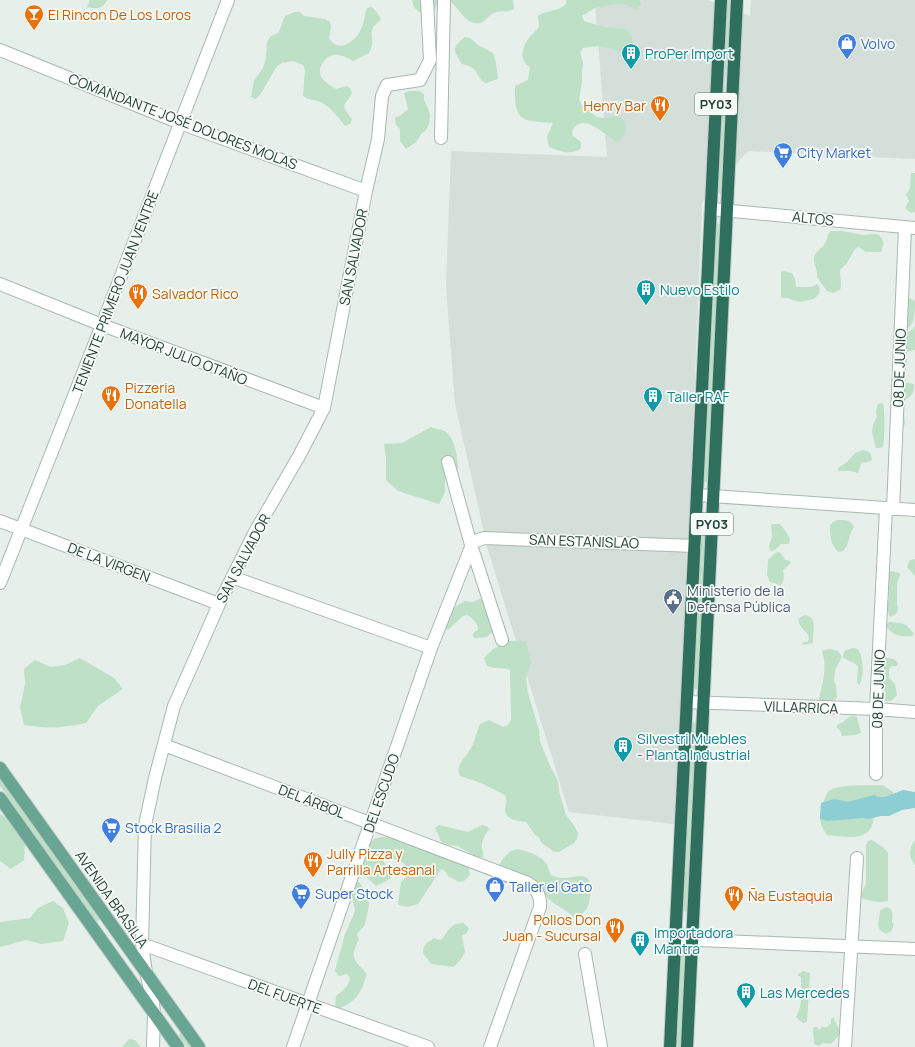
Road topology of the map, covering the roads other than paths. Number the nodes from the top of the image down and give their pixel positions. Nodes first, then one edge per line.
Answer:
1 (228, 0) edge
2 (427, 0) edge
3 (444, 0) edge
4 (721, 0) edge
5 (737, 0) edge
6 (0, 50) edge
7 (717, 97) junction
8 (732, 99) junction
9 (180, 123) junction
10 (441, 138) dead end
11 (366, 191) junction
12 (711, 209) junction
13 (727, 210) junction
14 (910, 228) edge
15 (0, 284) edge
16 (102, 325) junction
17 (324, 408) junction
18 (448, 462) dead end
19 (697, 495) junction
20 (713, 495) junction
21 (890, 509) junction
22 (915, 510) edge
23 (0, 521) edge
24 (21, 529) junction
25 (472, 544) junction
26 (695, 546) junction
27 (232, 577) junction
28 (0, 583) edge
29 (219, 604) junction
30 (502, 640) dead end
31 (431, 648) junction
32 (687, 702) junction
33 (703, 703) junction
34 (876, 709) junction
35 (915, 712) edge
36 (164, 745) junction
37 (0, 768) edge
38 (876, 774) dead end
39 (0, 798) edge
40 (370, 823) junction
41 (857, 858) dead end
42 (675, 939) junction
43 (692, 939) junction
44 (142, 944) junction
45 (852, 946) junction
46 (915, 949) edge
47 (585, 954) dead end
48 (146, 973) junction
49 (308, 1005) junction
50 (154, 1014) junction
51 (153, 1047) edge
52 (178, 1047) edge
53 (199, 1047) edge
54 (294, 1047) edge
55 (428, 1047) edge
56 (490, 1047) edge
57 (601, 1047) edge
58 (670, 1047) edge
59 (687, 1047) edge
60 (845, 1047) edge

1 - 9 street, TENIENTE PRIMERO JUAN VENTRE
2 - 11 street, SAN SALVADOR
3 - 10 street
4 - 7 highway, PY03
5 - 8 highway, PY03
6 - 9 street, COMANDANTE JOSÉ DOLORES MOLAS
7 - 8 highway
7 - 12 highway, PY03
8 - 13 highway, PY03
9 - 11 street, COMANDANTE JOSÉ DOLORES MOLAS
9 - 16 street, TENIENTE PRIMERO JUAN VENTRE
11 - 17 street, SAN SALVADOR
12 - 13 street, ALTOS
12 - 19 highway, PY03
13 - 14 street, ALTOS
13 - 20 highway, PY03
14 - 21 street, 08 DE JUNIO
15 - 16 street, MAYOR JULIO OTAÑO
16 - 17 street, MAYOR JULIO OTAÑO
16 - 24 street, TENIENTE PRIMERO JUAN VENTRE
17 - 27 street, SAN SALVADOR
18 - 25 street
19 - 20 street
19 - 26 highway, PY03
20 - 21 street
20 - 33 highway, PY03
21 - 22 street
21 - 34 street, 08 DE JUNIO
23 - 24 street, DE LA VIRGEN
24 - 28 street, TENIENTE PRIMERO JUAN VENTRE
24 - 29 street, DE LA VIRGEN
25 - 26 street, SAN ESTANISLAO
25 - 30 street
25 - 31 street, DEL ESCUDO
26 - 32 highway, PY03
27 - 29 street, SAN SALVADOR
27 - 31 street
29 - 36 street, SAN SALVADOR
31 - 40 street, DEL ESCUDO
32 - 33 street, VILLARRICA
32 - 42 highway, PY03
33 - 34 street, VILLARRICA
33 - 43 highway, PY03
34 - 35 street, VILLARRICA
34 - 38 street, 08 DE JUNIO
36 - 40 street, DEL ÁRBOL
36 - 44 street, SAN SALVADOR
37 - 48 main road, AVENIDA BRASILIA
39 - 50 main road
40 - 49 street, DEL ESCUDO
40 - 56 street, DEL ÁRBOL
41 - 45 street
42 - 43 street
42 - 58 highway, PY03
43 - 45 street
43 - 59 highway, PY03
44 - 48 street, SAN SALVADOR
44 - 49 street, DEL FUERTE
45 - 46 street
45 - 60 street
47 - 57 street
48 - 50 street, SAN SALVADOR
48 - 53 main road, AVENIDA BRASILIA
49 - 54 street, DEL ESCUDO
49 - 55 street, DEL FUERTE
50 - 51 street, SAN SALVADOR
50 - 52 main road

